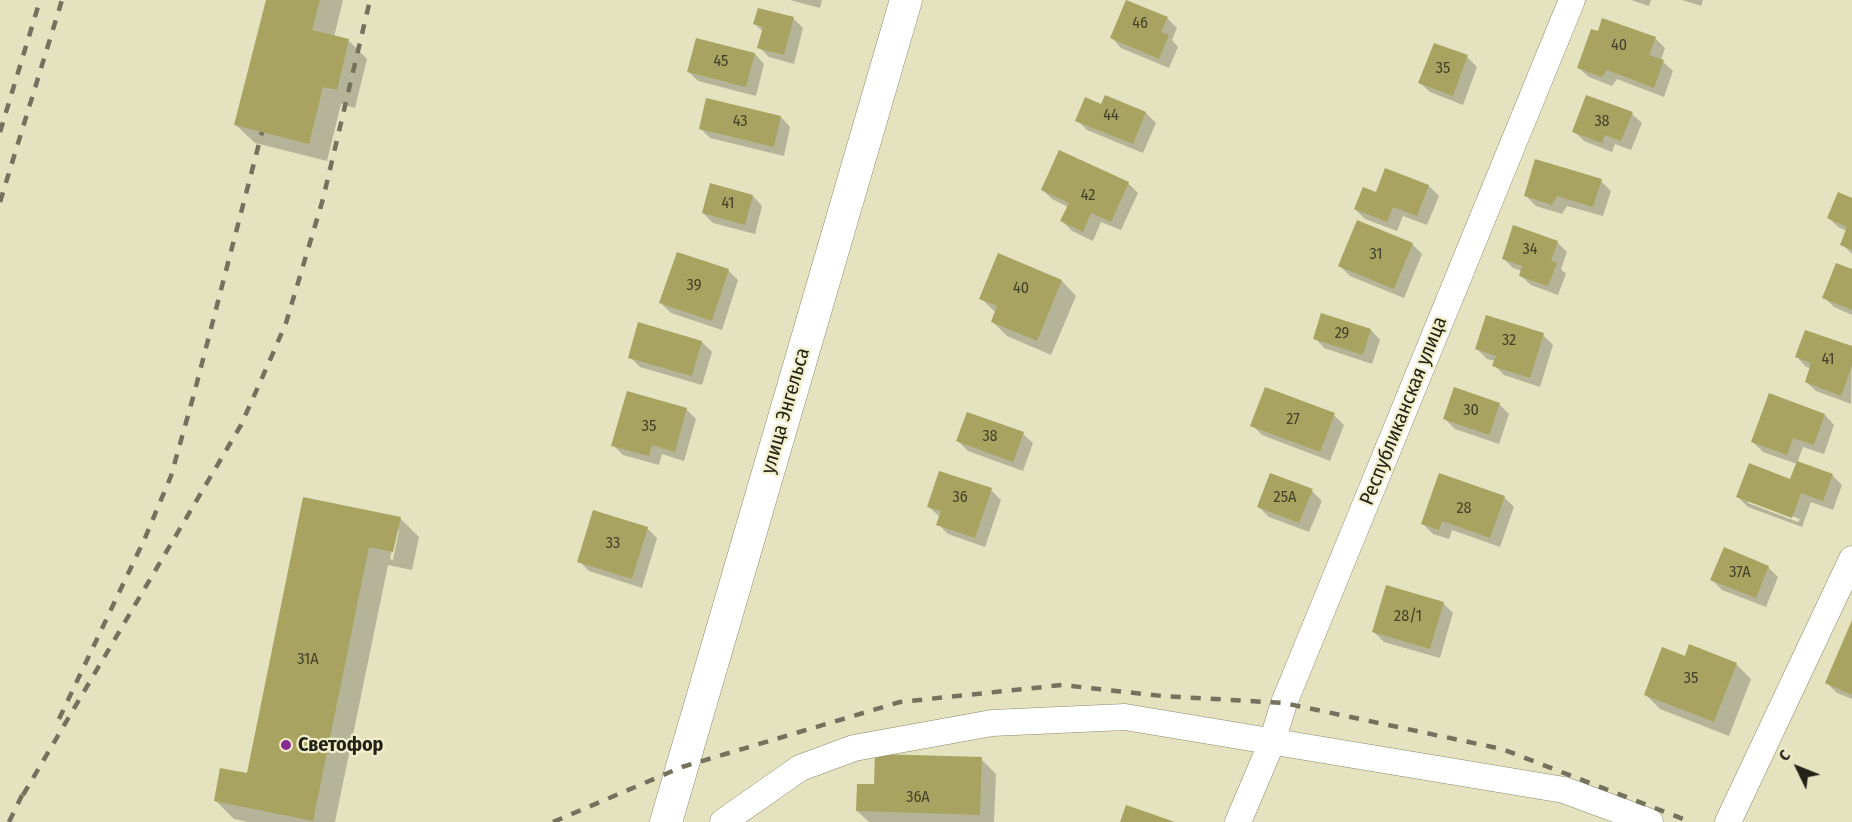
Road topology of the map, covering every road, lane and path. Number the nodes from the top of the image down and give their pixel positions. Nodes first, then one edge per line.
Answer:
1 (906, 0) edge
2 (1572, 0) edge
3 (1852, 559) edge
4 (1272, 742) junction
5 (666, 822) edge
6 (723, 822) edge
7 (1238, 822) edge
8 (1650, 822) edge
9 (1728, 822) edge

1 - 5 street, улица Энгельса
2 - 4 street, Республиканская улица
3 - 9 street
4 - 6 street
4 - 7 street, Республиканская улица
4 - 8 street

